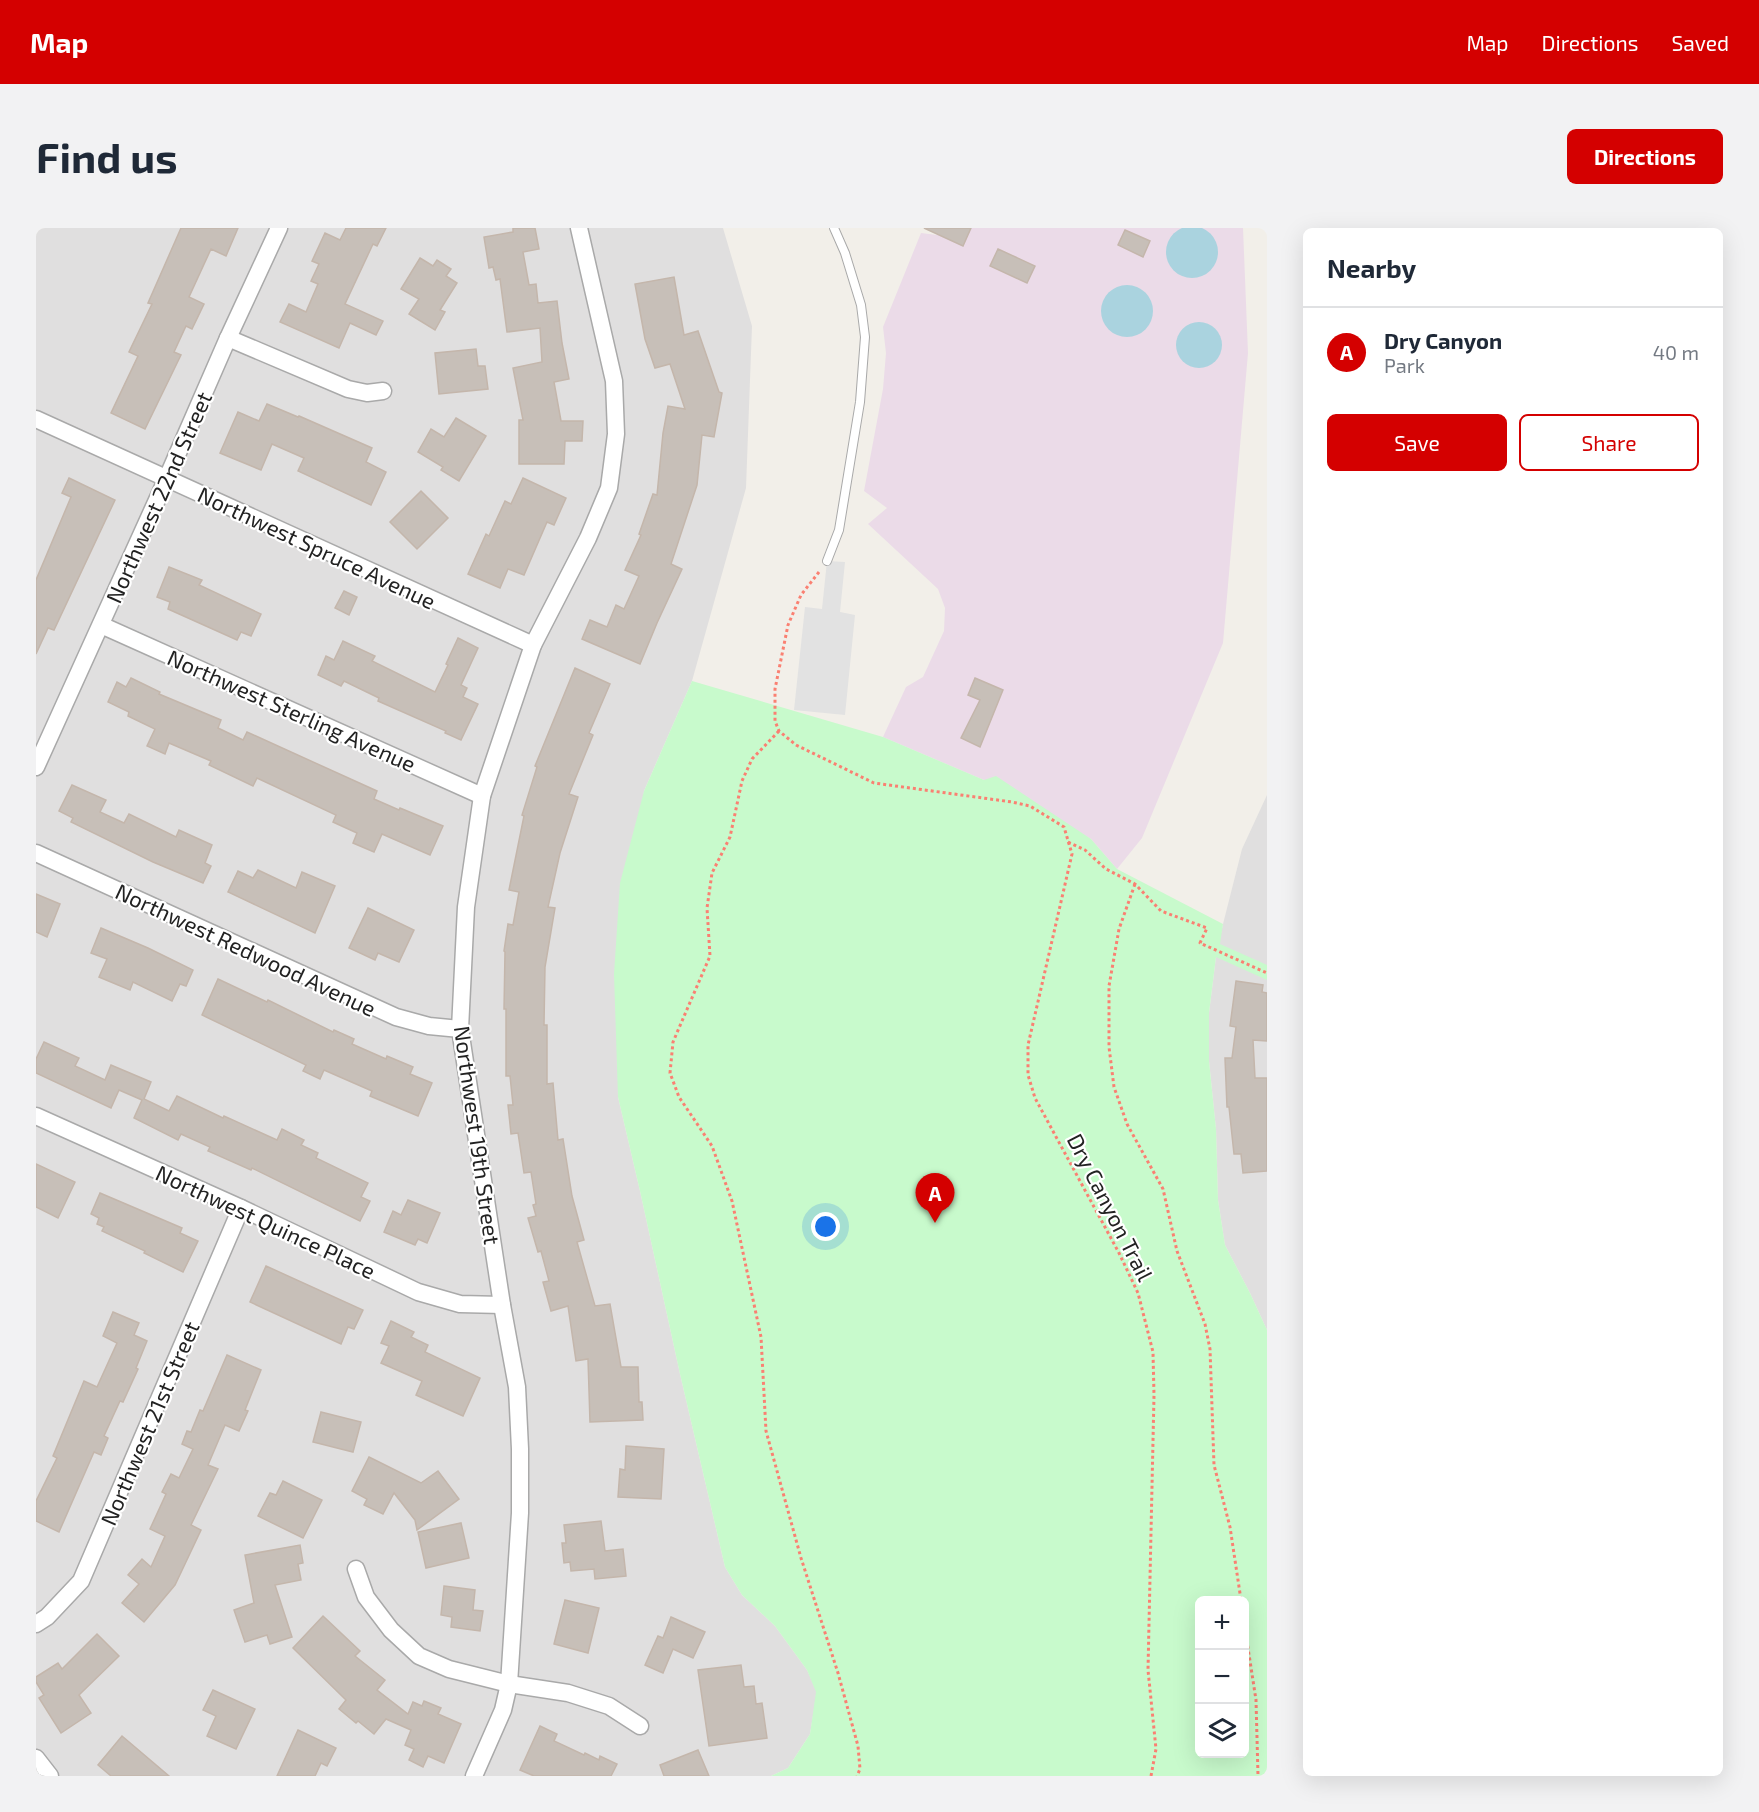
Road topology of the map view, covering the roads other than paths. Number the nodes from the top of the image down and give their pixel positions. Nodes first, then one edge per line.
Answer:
1 (279, 228) edge
2 (579, 228) edge
3 (834, 228) edge
4 (228, 338) junction
5 (384, 391) dead end
6 (36, 418) edge
7 (167, 478) junction
8 (827, 561) road end
9 (101, 625) junction
10 (533, 645) junction
11 (36, 767) edge
12 (482, 796) junction
13 (36, 853) edge
14 (460, 1029) junction
15 (36, 1116) edge
16 (242, 1208) junction
17 (502, 1305) junction
18 (356, 1569) dead end
19 (36, 1624) edge
20 (508, 1684) junction
21 (640, 1726) dead end
22 (36, 1758) edge
23 (50, 1776) edge
24 (474, 1776) edge

1 - 4 street, Northwest 22nd Street
2 - 10 street, Northwest 19th Street
3 - 8 lane
4 - 5 street
4 - 7 street, Northwest 22nd Street
6 - 7 street, Northwest Spruce Avenue
7 - 9 street, Northwest 22nd Street
7 - 10 street, Northwest Spruce Avenue
9 - 11 street, Northwest 22nd Street
9 - 12 street, Northwest Sterling Avenue
10 - 12 street, Northwest 19th Street
12 - 14 street, Northwest 19th Street
13 - 14 street, Northwest Redwood Avenue
14 - 17 street, Northwest 19th Street
15 - 16 street, Northwest Quince Place
16 - 17 street, Northwest Quince Place
16 - 19 street, Northwest 21st Street
17 - 20 street, Northwest 19th Street
18 - 20 street
20 - 21 street
20 - 24 street, Northwest 19th Street
22 - 23 street

